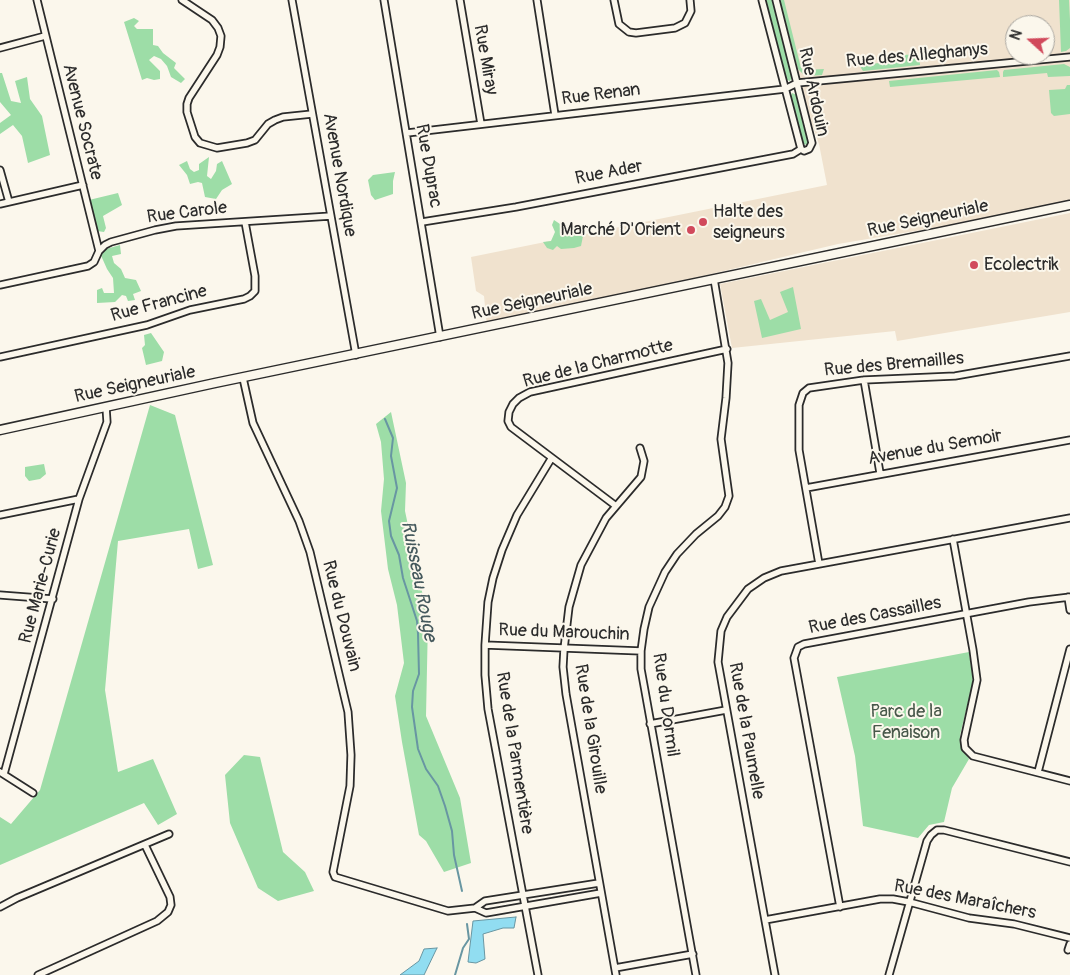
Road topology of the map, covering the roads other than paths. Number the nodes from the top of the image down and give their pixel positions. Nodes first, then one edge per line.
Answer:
1 (36, 0) edge
2 (182, 0) edge
3 (292, 0) edge
4 (384, 0) edge
5 (460, 0) edge
6 (537, 0) edge
7 (614, 0) edge
8 (690, 0) edge
9 (762, 0) edge
10 (776, 0) edge
11 (45, 36) junction
12 (0, 48) edge
13 (1070, 57) edge
14 (797, 83) junction
15 (785, 89) junction
16 (312, 114) junction
17 (556, 115) junction
18 (481, 124) junction
19 (407, 133) junction
20 (801, 149) junction
21 (0, 170) edge
22 (83, 185) junction
23 (9, 202) junction
24 (0, 204) edge
25 (1070, 205) edge
26 (331, 216) junction
27 (245, 222) junction
28 (422, 222) junction
29 (99, 251) junction
30 (714, 279) junction
31 (0, 285) edge
32 (440, 337) junction
33 (727, 349) junction
34 (356, 355) junction
35 (1070, 356) edge
36 (0, 357) edge
37 (243, 378) junction
38 (864, 380) junction
39 (106, 407) junction
40 (0, 430) edge
41 (1070, 440) edge
42 (640, 448) dead end
43 (551, 459) junction
44 (880, 473) junction
45 (806, 488) junction
46 (79, 499) junction
47 (616, 506) junction
48 (0, 515) edge
49 (1070, 518) edge
50 (953, 539) junction
51 (819, 564) junction
52 (0, 595) edge
53 (1069, 597) edge
54 (53, 599) junction
55 (1070, 610) edge
56 (966, 614) junction
57 (485, 645) junction
58 (564, 648) junction
59 (1070, 649) edge
60 (641, 651) junction
61 (726, 710) junction
62 (650, 724) junction
63 (1038, 772) junction
64 (2, 773) edge
65 (1070, 781) edge
66 (33, 793) dead end
67 (169, 834) dead end
68 (146, 845) junction
69 (1070, 862) edge
70 (599, 882) junction
71 (601, 893) junction
72 (523, 896) junction
73 (909, 902) junction
74 (0, 907) edge
75 (840, 907) junction
76 (475, 908) junction
77 (525, 908) junction
78 (765, 920) junction
79 (1070, 938) edge
80 (692, 954) junction
81 (615, 968) junction
82 (38, 975) edge
83 (538, 975) edge
84 (616, 975) edge
85 (696, 975) edge
86 (774, 975) edge
87 (889, 975) edge

1 - 11 street, Avenue Socrate
2 - 16 street
3 - 16 street, Avenue Nordique
4 - 19 street, Rue Duprac
5 - 18 street, Rue Miray
6 - 17 street
7 - 8 street
9 - 15 street, Rue Ardouin
10 - 14 street, Rue Ardouin
11 - 12 street
11 - 22 street, Avenue Socrate
13 - 14 street, Rue des Alleghanys
14 - 15 street, Rue Renan
14 - 20 street, Rue Ardouin
15 - 17 street, Rue Renan
15 - 20 street, Rue Ardouin
16 - 26 street, Avenue Nordique
17 - 18 street, Rue Renan
18 - 19 street, Rue Renan
19 - 28 street, Rue Duprac
20 - 28 street, Rue Ader
21 - 23 street
22 - 23 street
22 - 29 street, Avenue Socrate
23 - 24 street
25 - 30 street, Rue Seigneuriale
26 - 27 street, Rue Carole
26 - 34 street, Avenue Nordique
27 - 29 street, Rue Carole
27 - 36 street, Rue Francine
28 - 32 street, Rue Duprac
29 - 31 street, Rue Carole
30 - 32 street, Rue Seigneuriale
30 - 33 street, Rue du Dormil
32 - 34 street, Rue Seigneuriale
33 - 43 street, Rue de la Charmotte
33 - 60 street, Rue du Dormil
34 - 37 street, Rue Seigneuriale
35 - 38 street, Rue des Bremailles
37 - 39 street, Rue Seigneuriale
37 - 76 street, Rue du Douvain
38 - 44 street
38 - 45 street, Rue des Bremailles
39 - 40 street, Rue Seigneuriale
39 - 46 street, Rue Marie-Curie
41 - 44 street, Avenue du Semoir
42 - 47 street, Rue de la Girouille
43 - 47 street, Rue de la Charmotte
43 - 57 street, Rue de la Parmentière
44 - 45 street, Avenue du Semoir
45 - 51 street, Rue des Bremailles
46 - 48 street
46 - 54 street, Rue Marie-Curie
47 - 58 street, Rue de la Girouille
49 - 50 street, Rue de la Paumelle
50 - 51 street, Rue de la Paumelle
50 - 56 street
51 - 61 street, Rue de la Paumelle
52 - 54 street
53 - 55 street
53 - 56 street, Rue des Cassailles
54 - 64 street, Rue Marie-Curie
56 - 63 street
56 - 75 street, Rue des Cassailles
57 - 58 street, Rue du Marouchin
57 - 72 street, Rue de la Parmentière
58 - 60 street, Rue du Marouchin
58 - 70 street, Rue de la Girouille
59 - 63 street
60 - 62 street, Rue du Dormil
61 - 62 street
61 - 78 street, Rue de la Paumelle
62 - 80 street, Rue du Dormil
63 - 65 street
64 - 66 street
67 - 68 street
68 - 74 street
68 - 82 street
69 - 73 street
70 - 71 street, Rue de la Girouille
70 - 72 street
71 - 77 street
71 - 81 street, Rue de la Girouille
72 - 76 street
72 - 77 street, Rue de la Parmentière
73 - 75 street, Rue des Maraîchers
73 - 79 street, Rue des Maraîchers
73 - 87 street
75 - 78 street, Rue des Maraîchers
76 - 77 street
77 - 83 street, Rue de la Parmentière
78 - 86 street, Rue de la Paumelle
80 - 81 street
80 - 85 street
81 - 84 street, Rue de la Girouille

